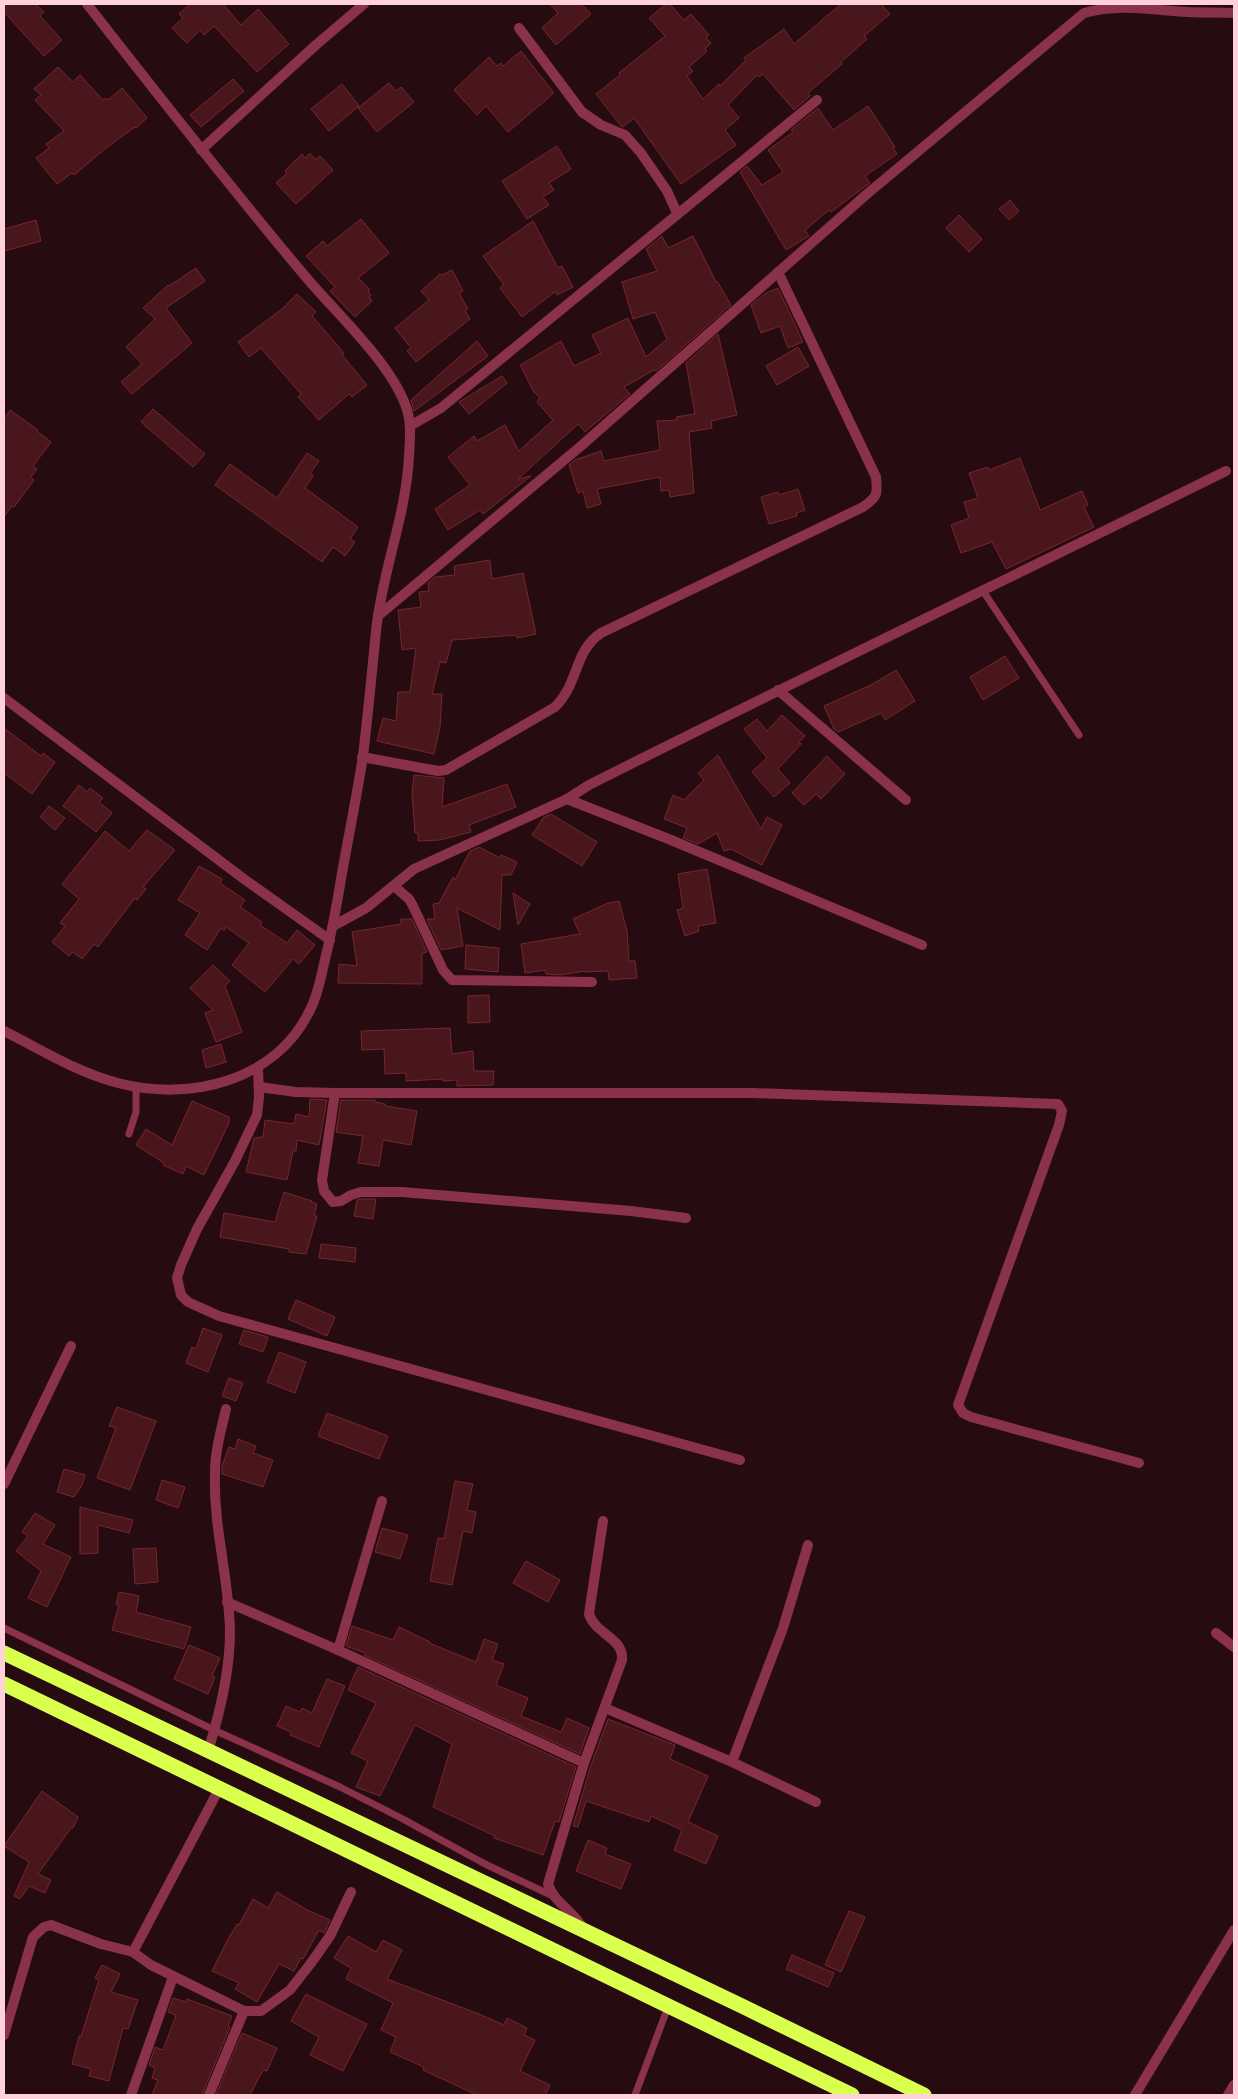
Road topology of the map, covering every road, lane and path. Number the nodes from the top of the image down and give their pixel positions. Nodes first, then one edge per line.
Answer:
1 (86, 4) edge
2 (364, 4) edge
3 (1234, 13) edge
4 (519, 28) dead end
5 (817, 100) dead end
6 (201, 150) junction
7 (677, 213) junction
8 (778, 272) junction
9 (410, 426) junction
10 (1226, 471) dead end
11 (983, 591) junction
12 (378, 616) junction
13 (778, 690) junction
14 (4, 698) edge
15 (1079, 735) dead end
16 (362, 757) junction
17 (566, 799) junction
18 (906, 800) dead end
19 (394, 886) junction
20 (333, 926) junction
21 (330, 940) junction
22 (922, 946) dead end
23 (592, 982) dead end
24 (4, 1031) edge
25 (258, 1068) junction
26 (136, 1087) junction
27 (259, 1087) junction
28 (335, 1093) junction
29 (129, 1134) dead end
30 (686, 1218) dead end
31 (71, 1346) dead end
32 (226, 1409) dead end
33 (740, 1460) dead end
34 (1139, 1463) dead end
35 (4, 1484) edge
36 (382, 1501) dead end
37 (603, 1521) dead end
38 (808, 1545) dead end
39 (227, 1602) junction
40 (4, 1628) edge
41 (1216, 1633) dead end
42 (1234, 1647) edge
43 (338, 1650) junction
44 (4, 1653) edge
45 (4, 1684) edge
46 (605, 1708) junction
47 (214, 1730) junction
48 (208, 1750) junction
49 (732, 1762) junction
50 (584, 1763) junction
51 (219, 1788) junction
52 (816, 1802) dead end
53 (351, 1892) dead end
54 (555, 1897) junction
55 (584, 1930) junction
56 (1234, 1930) edge
57 (133, 1952) junction
58 (173, 1977) junction
59 (668, 2007) junction
60 (244, 2011) junction
61 (4, 2035) edge
62 (1234, 2085) edge
63 (131, 2095) edge
64 (209, 2095) edge
65 (635, 2095) edge
66 (852, 2095) edge
67 (924, 2095) edge
68 (1135, 2095) edge
69 (1228, 2095) edge

1 - 6 street
2 - 6 street
3 - 8 street
4 - 7 street
5 - 7 street
6 - 9 street
7 - 9 street
8 - 12 street
8 - 16 street
9 - 12 street
10 - 11 street
11 - 13 street
11 - 15 lane
12 - 16 street
13 - 17 street
13 - 18 street
14 - 21 street
16 - 20 street
17 - 19 street
17 - 22 street
19 - 20 street
19 - 23 street
20 - 21 street
21 - 25 street
24 - 26 street
25 - 26 street
25 - 27 street
26 - 29 lane
27 - 28 street
27 - 33 street
28 - 30 street
28 - 34 street
31 - 35 street
32 - 39 street
36 - 43 street
37 - 46 street
38 - 49 street
39 - 43 street
39 - 47 street
40 - 47 lane
41 - 42 street
43 - 50 street
44 - 48 highway
45 - 51 highway
46 - 49 street
46 - 50 street
47 - 48 street
47 - 54 lane
48 - 55 highway
49 - 52 street
50 - 54 street
51 - 57 street
51 - 59 highway
53 - 60 street
54 - 55 street
55 - 67 highway
56 - 68 street
57 - 58 street
57 - 61 street
58 - 60 street
58 - 63 street
59 - 65 lane
59 - 66 highway
60 - 64 street
62 - 69 street

